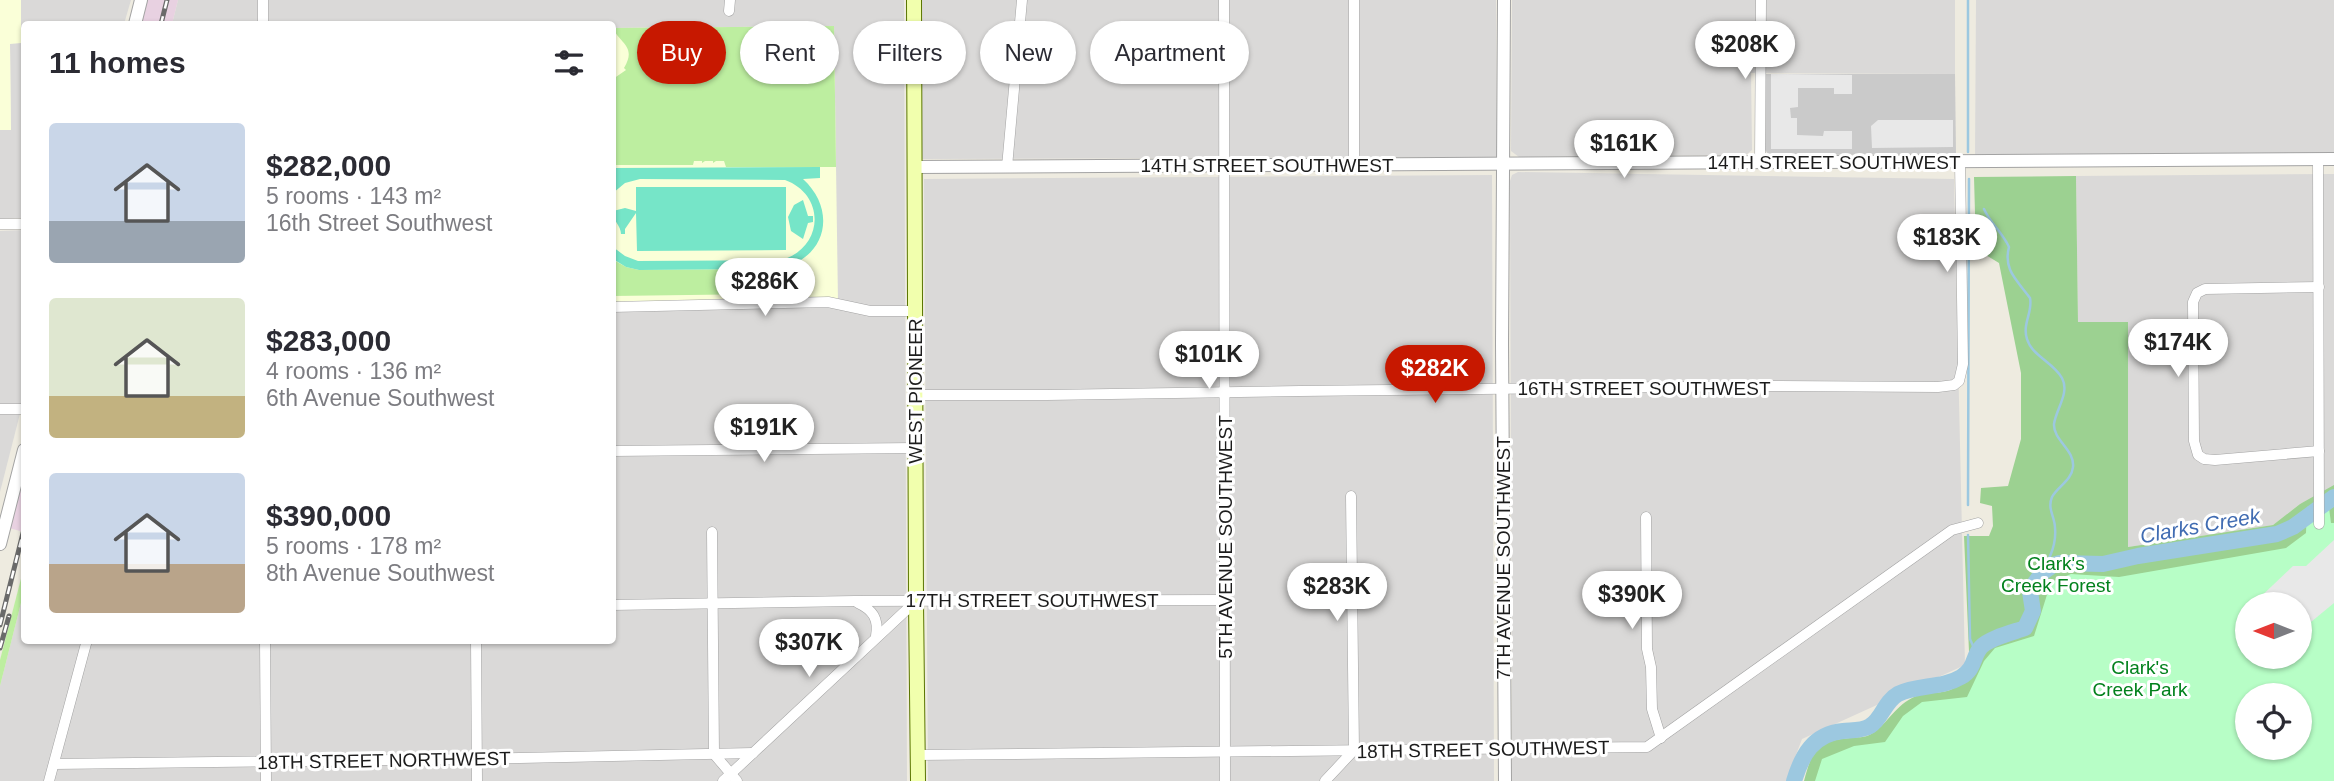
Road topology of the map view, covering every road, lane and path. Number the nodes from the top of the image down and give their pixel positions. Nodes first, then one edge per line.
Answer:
1 (141, 0) edge
2 (263, 0) edge
3 (914, 0) edge
4 (1022, 0) edge
5 (1224, 0) edge
6 (1354, 0) edge
7 (1504, 0) edge
8 (1761, 0) edge
9 (136, 21) edge
10 (263, 21) edge
11 (2318, 159) junction
12 (2334, 159) edge
13 (1760, 162) junction
14 (1960, 162) junction
15 (1503, 164) junction
16 (1224, 165) junction
17 (1354, 165) junction
18 (914, 167) junction
19 (1007, 167) junction
20 (0, 224) edge
21 (21, 224) edge
22 (2319, 287) junction
23 (616, 307) edge
24 (916, 311) junction
25 (1503, 389) junction
26 (1225, 392) junction
27 (915, 395) junction
28 (0, 409) edge
29 (21, 409) edge
30 (915, 448) junction
31 (616, 451) edge
32 (2319, 451) junction
33 (21, 460) edge
34 (1350, 496) dead end
35 (1646, 517) dead end
36 (1978, 523) dead end
37 (2319, 524) dead end
38 (2, 527) edge
39 (712, 532) dead end
40 (0, 544) edge
41 (1225, 600) junction
42 (855, 601) junction
43 (916, 601) junction
44 (713, 603) junction
45 (616, 605) edge
46 (876, 636) junction
47 (86, 644) edge
48 (264, 644) edge
49 (476, 644) edge
50 (1661, 738) junction
51 (1504, 748) junction
52 (1354, 750) junction
53 (1225, 752) junction
54 (752, 753) junction
55 (714, 754) junction
56 (918, 755) junction
57 (477, 759) junction
58 (266, 761) junction
59 (54, 764) junction
60 (731, 779) edge
61 (49, 781) edge
62 (266, 781) edge
63 (477, 781) edge
64 (918, 781) edge
65 (1225, 781) edge
66 (1325, 781) edge
67 (1505, 781) edge

1 - 9 street
2 - 10 street
3 - 18 main road, WEST PIONEER
4 - 19 street
5 - 16 street, 5TH AVENUE SOUTHWEST
6 - 17 street
7 - 15 street, 7TH AVENUE SOUTHWEST
8 - 13 street
11 - 12 street, 14TH STREET SOUTHWEST
11 - 14 street, 14TH STREET SOUTHWEST
11 - 22 street
13 - 14 street, 14TH STREET SOUTHWEST
13 - 15 street, 14TH STREET SOUTHWEST
14 - 25 street, 16TH STREET SOUTHWEST
15 - 17 street, 14TH STREET SOUTHWEST
15 - 25 street, 7TH AVENUE SOUTHWEST
16 - 17 street, 14TH STREET SOUTHWEST
16 - 19 street, 14TH STREET SOUTHWEST
16 - 26 street, 5TH AVENUE SOUTHWEST
18 - 19 street, 14TH STREET SOUTHWEST
18 - 24 main road, WEST PIONEER
20 - 21 street
22 - 32 street
22 - 32 street
23 - 24 street
24 - 27 main road, WEST PIONEER
25 - 26 street, 16TH STREET SOUTHWEST
25 - 51 street, 7TH AVENUE SOUTHWEST
26 - 27 street, 16TH STREET SOUTHWEST
26 - 41 street, 5TH AVENUE SOUTHWEST
27 - 30 main road, WEST PIONEER
28 - 29 street
30 - 31 street
30 - 43 main road, WEST PIONEER
32 - 37 street
33 - 38 street
34 - 52 street
35 - 50 street
36 - 50 street, 18TH STREET SOUTHWEST
38 - 40 street
39 - 44 street
41 - 43 street, 17TH STREET SOUTHWEST
41 - 53 street, 5TH AVENUE SOUTHWEST
42 - 43 street, 17TH STREET SOUTHWEST
42 - 44 street, 17TH STREET SOUTHWEST
42 - 46 street
43 - 46 street
43 - 56 main road, WEST PIONEER
44 - 45 street, 17TH STREET SOUTHWEST
44 - 55 street
46 - 54 street
47 - 59 street
48 - 58 street
49 - 57 street
50 - 51 street, 18TH STREET SOUTHWEST
51 - 52 street, 18TH STREET SOUTHWEST
51 - 67 street, 7TH AVENUE SOUTHWEST
52 - 53 street, 18TH STREET SOUTHWEST
52 - 66 street
53 - 56 street, 18TH STREET SOUTHWEST
53 - 65 street, 5TH AVENUE SOUTHWEST
54 - 55 street, 18TH STREET NORTHWEST
54 - 60 street
55 - 57 street, 18TH STREET NORTHWEST
55 - 60 street
56 - 64 main road, WEST PIONEER
57 - 58 street, 18TH STREET NORTHWEST
57 - 63 street
58 - 59 street, 18TH STREET NORTHWEST
58 - 62 street
59 - 61 street

